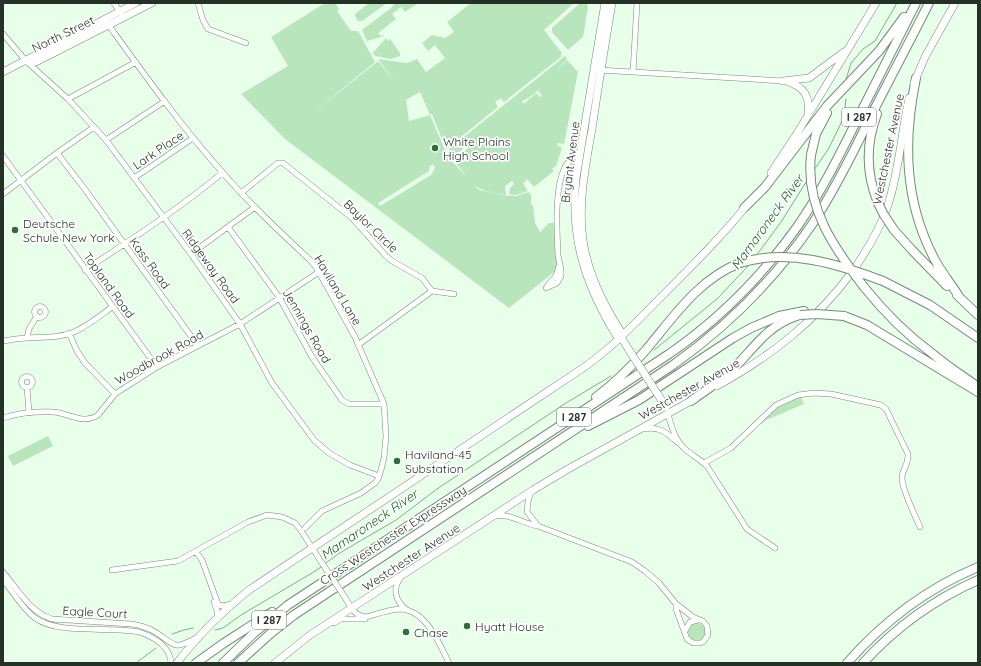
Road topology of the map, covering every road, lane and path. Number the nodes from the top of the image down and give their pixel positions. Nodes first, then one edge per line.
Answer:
1 (114, 3) edge
2 (136, 3) edge
3 (152, 3) edge
4 (198, 3) edge
5 (605, 3) edge
6 (612, 3) edge
7 (637, 3) edge
8 (876, 3) edge
9 (915, 3) edge
10 (929, 3) edge
11 (955, 3) edge
12 (122, 14) junction
13 (106, 22) junction
14 (3, 34) edge
15 (246, 43) dead end
16 (851, 45) junction
17 (26, 61) junction
18 (136, 62) junction
19 (598, 70) junction
20 (895, 70) junction
21 (3, 72) edge
22 (633, 72) junction
23 (858, 75) junction
24 (916, 78) junction
25 (784, 81) junction
26 (68, 100) junction
27 (165, 101) junction
28 (808, 116) junction
29 (94, 127) junction
30 (194, 138) junction
31 (106, 140) junction
32 (581, 150) junction
33 (56, 153) junction
34 (3, 156) edge
35 (564, 171) junction
36 (222, 173) junction
37 (134, 178) junction
38 (576, 178) junction
39 (21, 181) junction
40 (3, 194) edge
41 (242, 194) junction
42 (255, 207) junction
43 (744, 208) junction
44 (163, 217) junction
45 (228, 227) junction
46 (124, 244) junction
47 (191, 254) junction
48 (559, 264) dead end
49 (85, 270) junction
50 (319, 272) junction
51 (432, 291) junction
52 (454, 294) dead end
53 (960, 298) junction
54 (280, 299) junction
55 (112, 307) junction
56 (802, 313) junction
57 (36, 316) dead end
58 (978, 316) edge
59 (240, 324) junction
60 (633, 325) junction
61 (617, 326) junction
62 (69, 333) junction
63 (27, 338) junction
64 (621, 338) junction
65 (978, 338) edge
66 (3, 341) edge
67 (358, 345) junction
68 (198, 346) junction
69 (157, 367) junction
70 (978, 386) edge
71 (27, 387) dead end
72 (978, 392) edge
73 (115, 394) junction
74 (691, 401) junction
75 (384, 404) junction
76 (667, 410) junction
77 (29, 413) junction
78 (3, 418) edge
79 (637, 431) junction
80 (551, 432) junction
81 (555, 443) junction
82 (683, 447) junction
83 (704, 463) junction
84 (379, 476) junction
85 (533, 490) junction
86 (492, 517) junction
87 (538, 526) junction
88 (920, 527) dead end
89 (305, 528) dead end
90 (312, 547) junction
91 (775, 548) dead end
92 (196, 552) junction
93 (978, 566) edge
94 (112, 570) dead end
95 (3, 572) edge
96 (403, 575) junction
97 (3, 580) edge
98 (978, 580) edge
99 (319, 585) junction
100 (232, 604) junction
101 (676, 604) junction
102 (352, 608) junction
103 (408, 610) junction
104 (377, 614) junction
105 (218, 616) junction
106 (699, 620) junction
107 (685, 631) junction
108 (310, 635) junction
109 (198, 637) junction
110 (171, 663) edge
111 (177, 663) edge
112 (196, 663) edge
113 (223, 663) edge
114 (240, 663) edge
115 (275, 663) edge
116 (449, 663) edge
117 (847, 663) edge
118 (863, 663) edge

1 - 12 street
2 - 12 main road, North Street
3 - 12 main road, North Street
4 - 15 street
5 - 19 main road, Bryant Avenue
6 - 19 main road, Bryant Avenue
7 - 22 street
8 - 16 main road
9 - 23 highway
9 - 80 highway, Cross Westchester Expressway / I 287
10 - 20 highway, Cross Westchester Expressway / I 287
11 - 24 main road, Westchester Avenue
12 - 13 main road, North Street
13 - 17 main road, North Street
13 - 18 street, Haviland Lane
14 - 17 street, Ridgeway Road
16 - 25 main road
16 - 28 main road
17 - 21 main road, North Street
17 - 26 street, Ridgeway Road
18 - 26 street
18 - 27 street, Haviland Lane
19 - 22 street
19 - 32 main road, Bryant Avenue
19 - 61 main road, Bryant Avenue
20 - 53 highway, bridge
20 - 81 highway, Cross Westchester Expressway / I 287
22 - 25 street
23 - 43 highway
23 - 70 highway, bridge
24 - 53 highway
24 - 74 main road, Westchester Avenue
25 - 28 main road
26 - 29 street, Ridgeway Road
27 - 30 street, Haviland Lane
27 - 31 street
28 - 43 main road
29 - 31 street, Ridgeway Road
29 - 33 street
30 - 36 street, Haviland Lane
30 - 37 street, Lark Place
31 - 37 street, Ridgeway Road
32 - 35 street
32 - 38 main road, Bryant Avenue
33 - 39 street
33 - 46 street, Kass Road
34 - 39 street, Topland Road
35 - 38 street
35 - 48 street
36 - 41 street, Haviland Lane
36 - 44 street
37 - 44 street, Ridgeway Road
38 - 64 main road, Bryant Avenue
39 - 40 street
39 - 49 street, Topland Road
41 - 42 street, Haviland Lane
41 - 51 street, Baylor Circle
42 - 45 street
42 - 50 street, Haviland Lane
43 - 60 main road
44 - 46 street
44 - 47 street, Ridgeway Road
45 - 47 street
45 - 54 street, Jennings Road
46 - 49 street
46 - 68 street, Kass Road
47 - 59 street, Ridgeway Road
49 - 55 street, Topland Road
50 - 54 street, Woodbrook Road
50 - 67 street, Haviland Lane
51 - 52 street
51 - 67 street
53 - 58 highway
54 - 59 street, Woodbrook Road
54 - 75 street, Jennings Road
55 - 62 street
55 - 69 street, Topland Road
56 - 72 highway, bridge
56 - 74 highway
56 - 81 highway
57 - 63 street
59 - 68 street, Woodbrook Road
59 - 84 street, Ridgeway Road
60 - 61 main road
60 - 64 main road
61 - 64 main road, Bryant Avenue
62 - 63 street
62 - 73 street
63 - 66 street
64 - 76 main road, Bryant Avenue, bridge
64 - 90 main road
65 - 80 highway, bridge
67 - 75 street, Haviland Lane
68 - 69 street, Woodbrook Road
69 - 73 street, Woodbrook Road
71 - 77 street
73 - 77 street, Woodbrook Road
74 - 76 main road, Westchester Avenue
75 - 84 street, Haviland Lane
76 - 79 main road, Westchester Avenue
76 - 82 street, Bryant Avenue
77 - 78 street, Woodbrook Road
79 - 82 street
79 - 85 main road, Westchester Avenue
80 - 99 highway, Cross Westchester Expressway / I 287
81 - 114 highway, Cross Westchester Expressway / I 287
82 - 83 street, Bryant Avenue
83 - 88 street
83 - 91 street, Bryant Avenue
84 - 89 street
85 - 86 main road, Westchester Avenue
85 - 87 street
86 - 87 street
86 - 96 main road, Westchester Avenue
87 - 101 street
90 - 92 street
90 - 100 main road
90 - 102 street, bridge
92 - 94 street
92 - 100 street
92 - 105 street
93 - 117 highway
95 - 109 street, Eagle Court
96 - 102 main road, Westchester Avenue
96 - 103 street
97 - 110 street, Eagle Court
98 - 118 highway
99 - 112 highway
99 - 113 highway, Cross Westchester Expressway / I 287
100 - 105 main road
101 - 106 street
101 - 107 street
102 - 104 street
102 - 108 main road, Westchester Avenue
103 - 104 street
103 - 116 street
104 - 108 street
105 - 109 main road
106 - 107 street
106 - 107 street
108 - 115 main road, Westchester Avenue
109 - 111 main road

